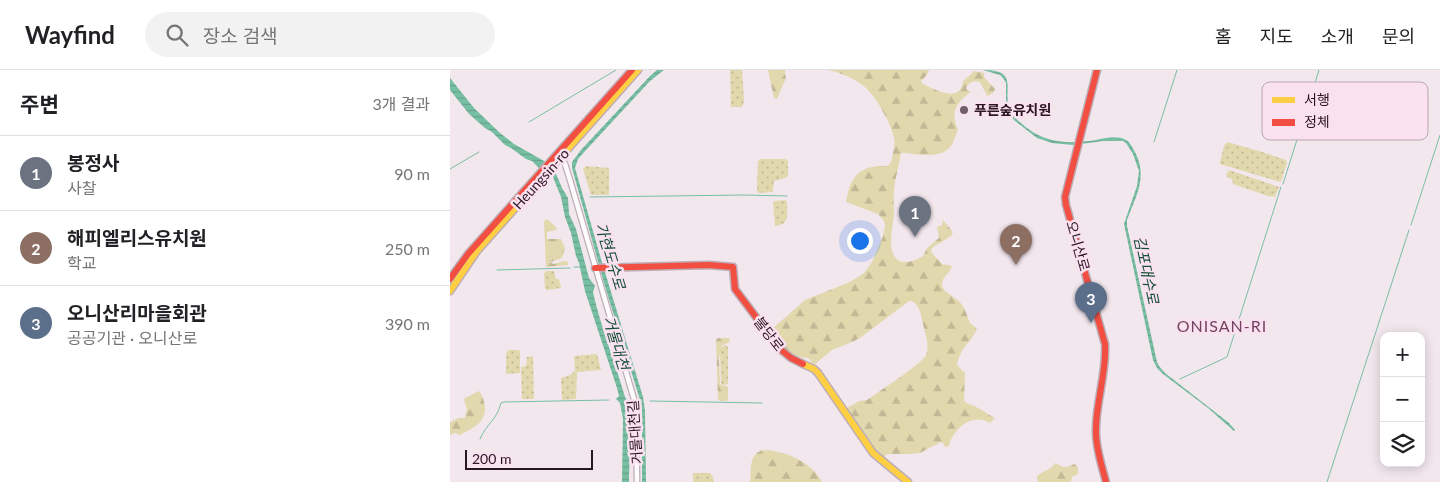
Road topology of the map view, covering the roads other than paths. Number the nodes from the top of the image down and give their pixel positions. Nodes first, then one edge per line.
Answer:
1 (632, 70) edge
2 (638, 70) edge
3 (1097, 70) edge
4 (560, 154) junction
5 (541, 175) junction
6 (595, 268) junction
7 (450, 279) edge
8 (450, 291) edge
9 (637, 482) edge
10 (908, 482) edge
11 (1106, 482) edge

1 - 4 street, Heungsin-ro
2 - 4 street, Heungsin-ro
3 - 11 street, 오니산로
4 - 5 street, Heungsin-ro
4 - 6 street
5 - 7 street, Heungsin-ro
5 - 8 street, Heungsin-ro
6 - 9 street, 거물대천길
6 - 10 street, 불당로

